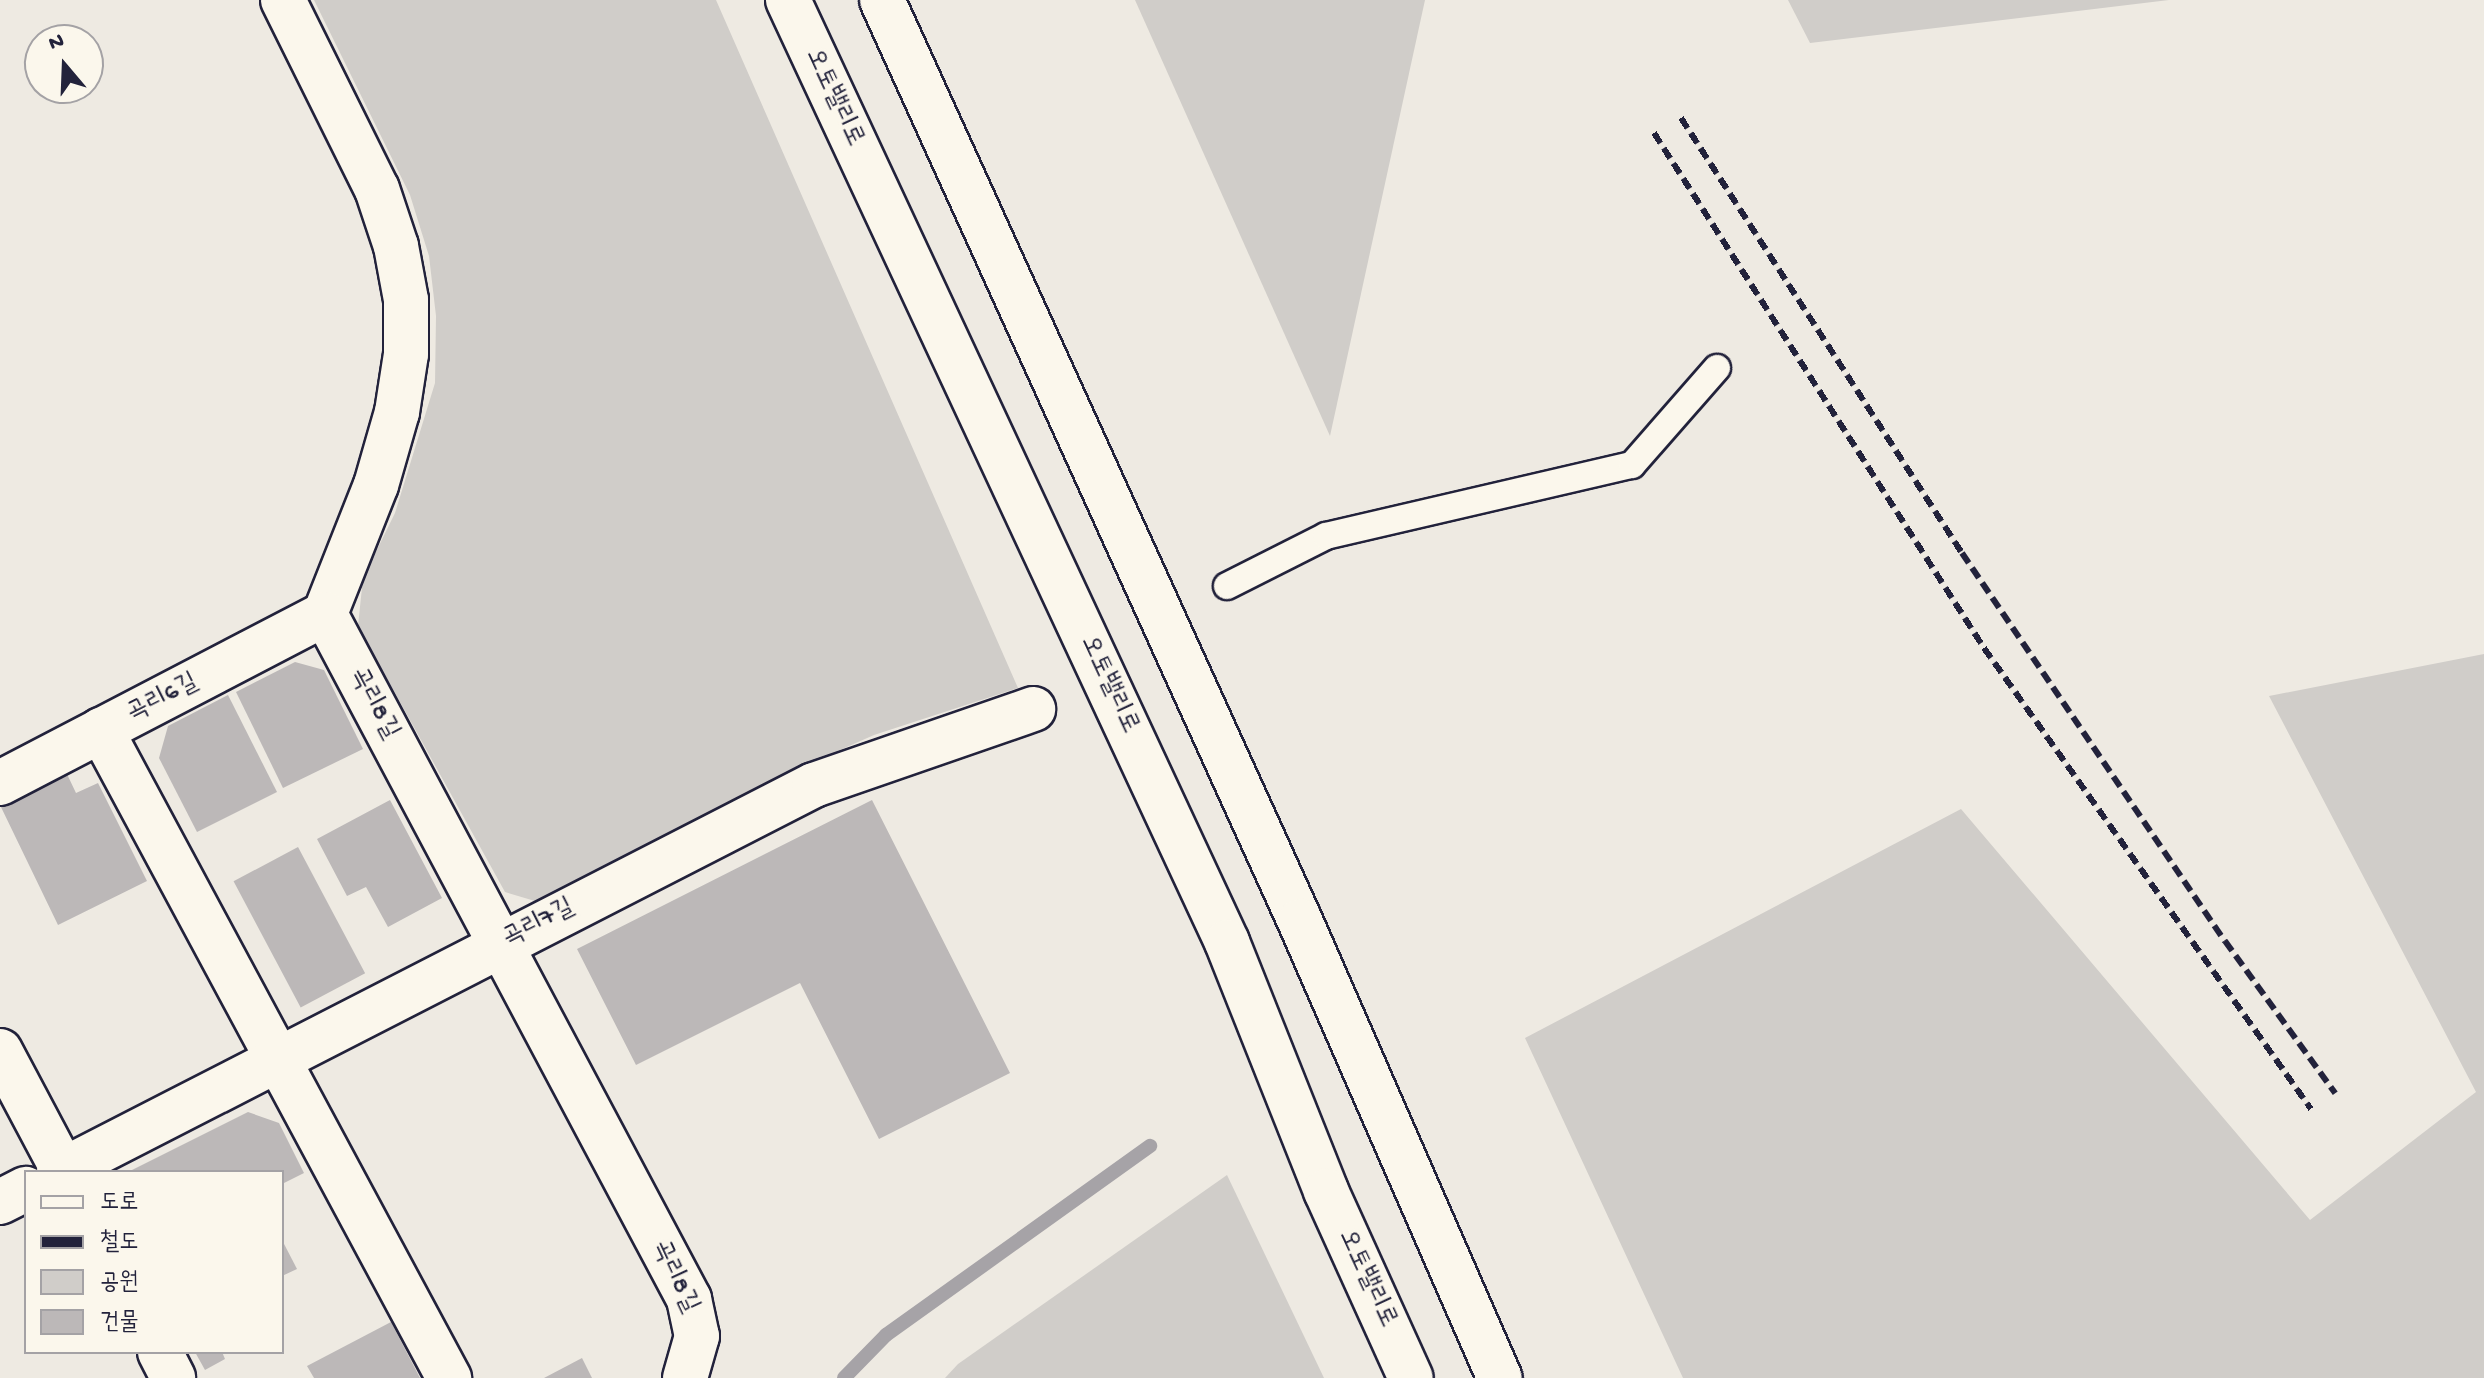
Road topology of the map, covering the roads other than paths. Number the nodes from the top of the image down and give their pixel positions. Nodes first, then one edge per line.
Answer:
1 (283, 0) edge
2 (788, 0) edge
3 (882, 0) edge
4 (1717, 368) dead end
5 (1227, 586) dead end
6 (325, 614) junction
7 (1033, 709) dead end
8 (101, 730) junction
9 (0, 783) edge
10 (501, 944) junction
11 (0, 1051) edge
12 (277, 1059) junction
13 (50, 1170) edge
14 (64, 1170) edge
15 (24, 1190) edge
16 (0, 1202) edge
17 (161, 1354) edge
18 (173, 1378) edge
19 (449, 1378) edge
20 (685, 1378) edge
21 (1411, 1378) edge
22 (1500, 1378) edge

1 - 6 main road
2 - 21 main road, 오토밸리로
3 - 22 main road
4 - 5 lane
6 - 8 main road, 곡리6길
6 - 10 main road, 곡리8길
7 - 10 main road, 곡리7길
8 - 9 main road, 곡리6길
8 - 12 main road
10 - 12 main road, 곡리7길
10 - 20 main road, 곡리8길
11 - 13 main road
12 - 14 main road, 곡리7길
12 - 19 main road
15 - 16 main road, 곡리7길
17 - 18 main road

